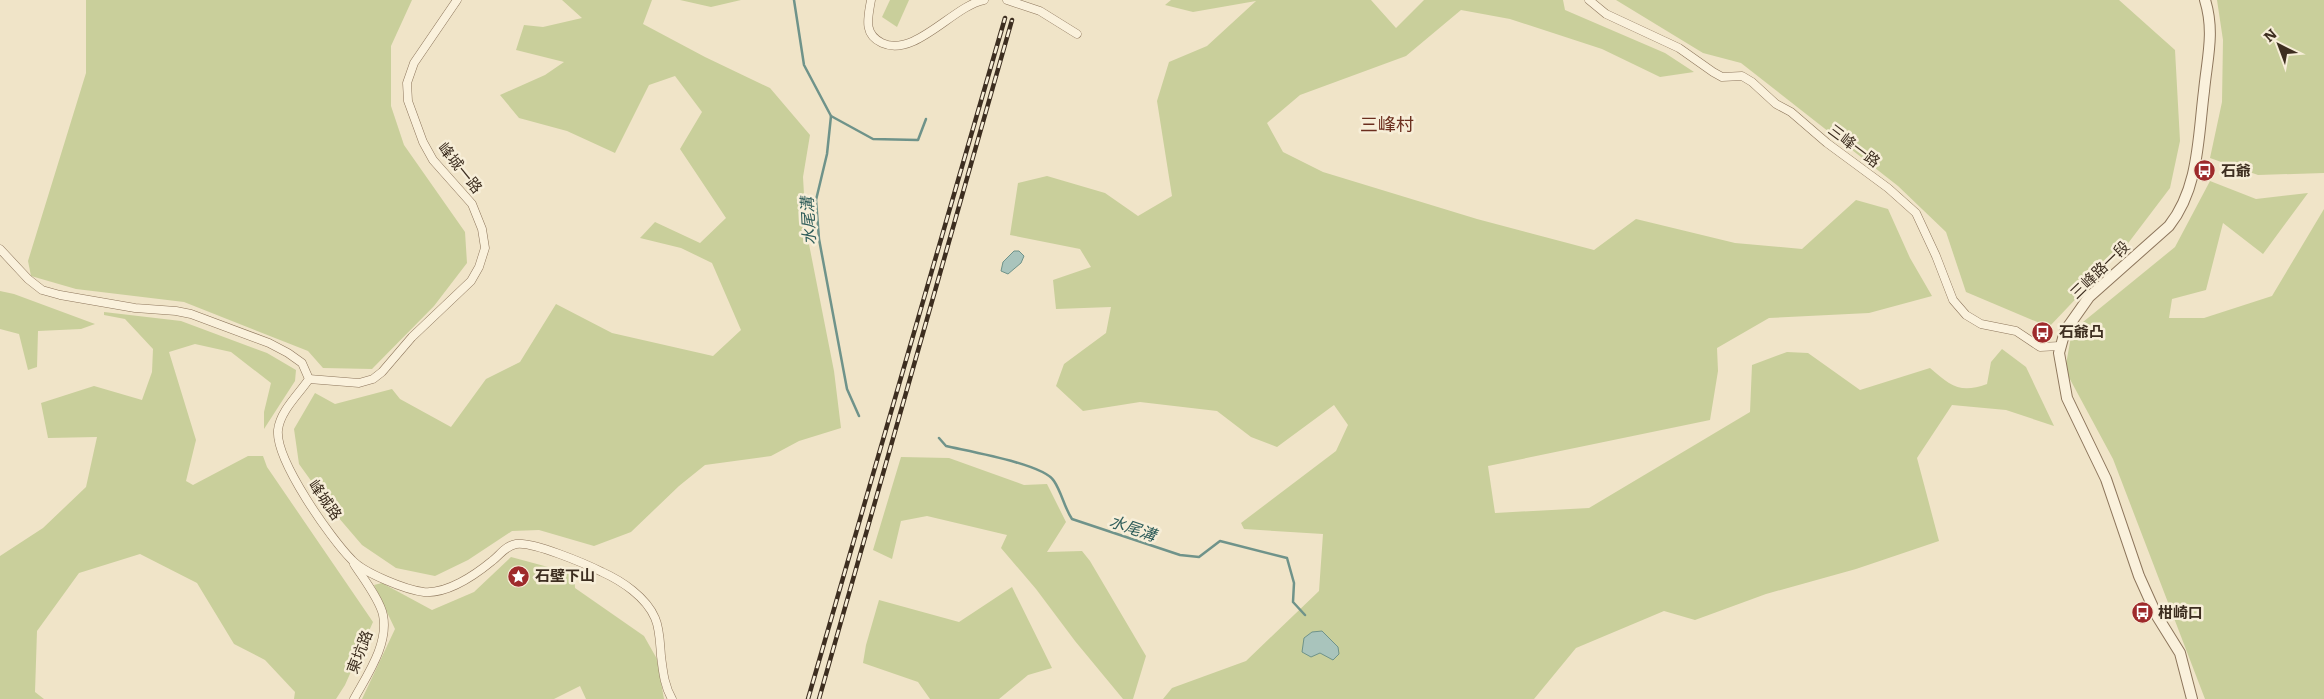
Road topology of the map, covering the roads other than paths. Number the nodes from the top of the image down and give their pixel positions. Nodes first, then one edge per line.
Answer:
1 (457, 0) edge
2 (871, 0) edge
3 (984, 0) edge
4 (1008, 0) edge
5 (1589, 0) edge
6 (2205, 0) edge
7 (1076, 34) dead end
8 (0, 249) edge
9 (2060, 346) junction
10 (309, 379) junction
11 (352, 560) junction
12 (354, 699) edge
13 (672, 699) edge
14 (2192, 699) edge

1 - 10 street, 峰城一路
2 - 3 street
4 - 7 street
5 - 9 street, 三峰一路
6 - 9 street, 三峰路一段
8 - 10 street
9 - 14 street, 三峰路一段
10 - 11 street, 峰城路
11 - 12 street, 東坑路
11 - 13 street, 峰城路

